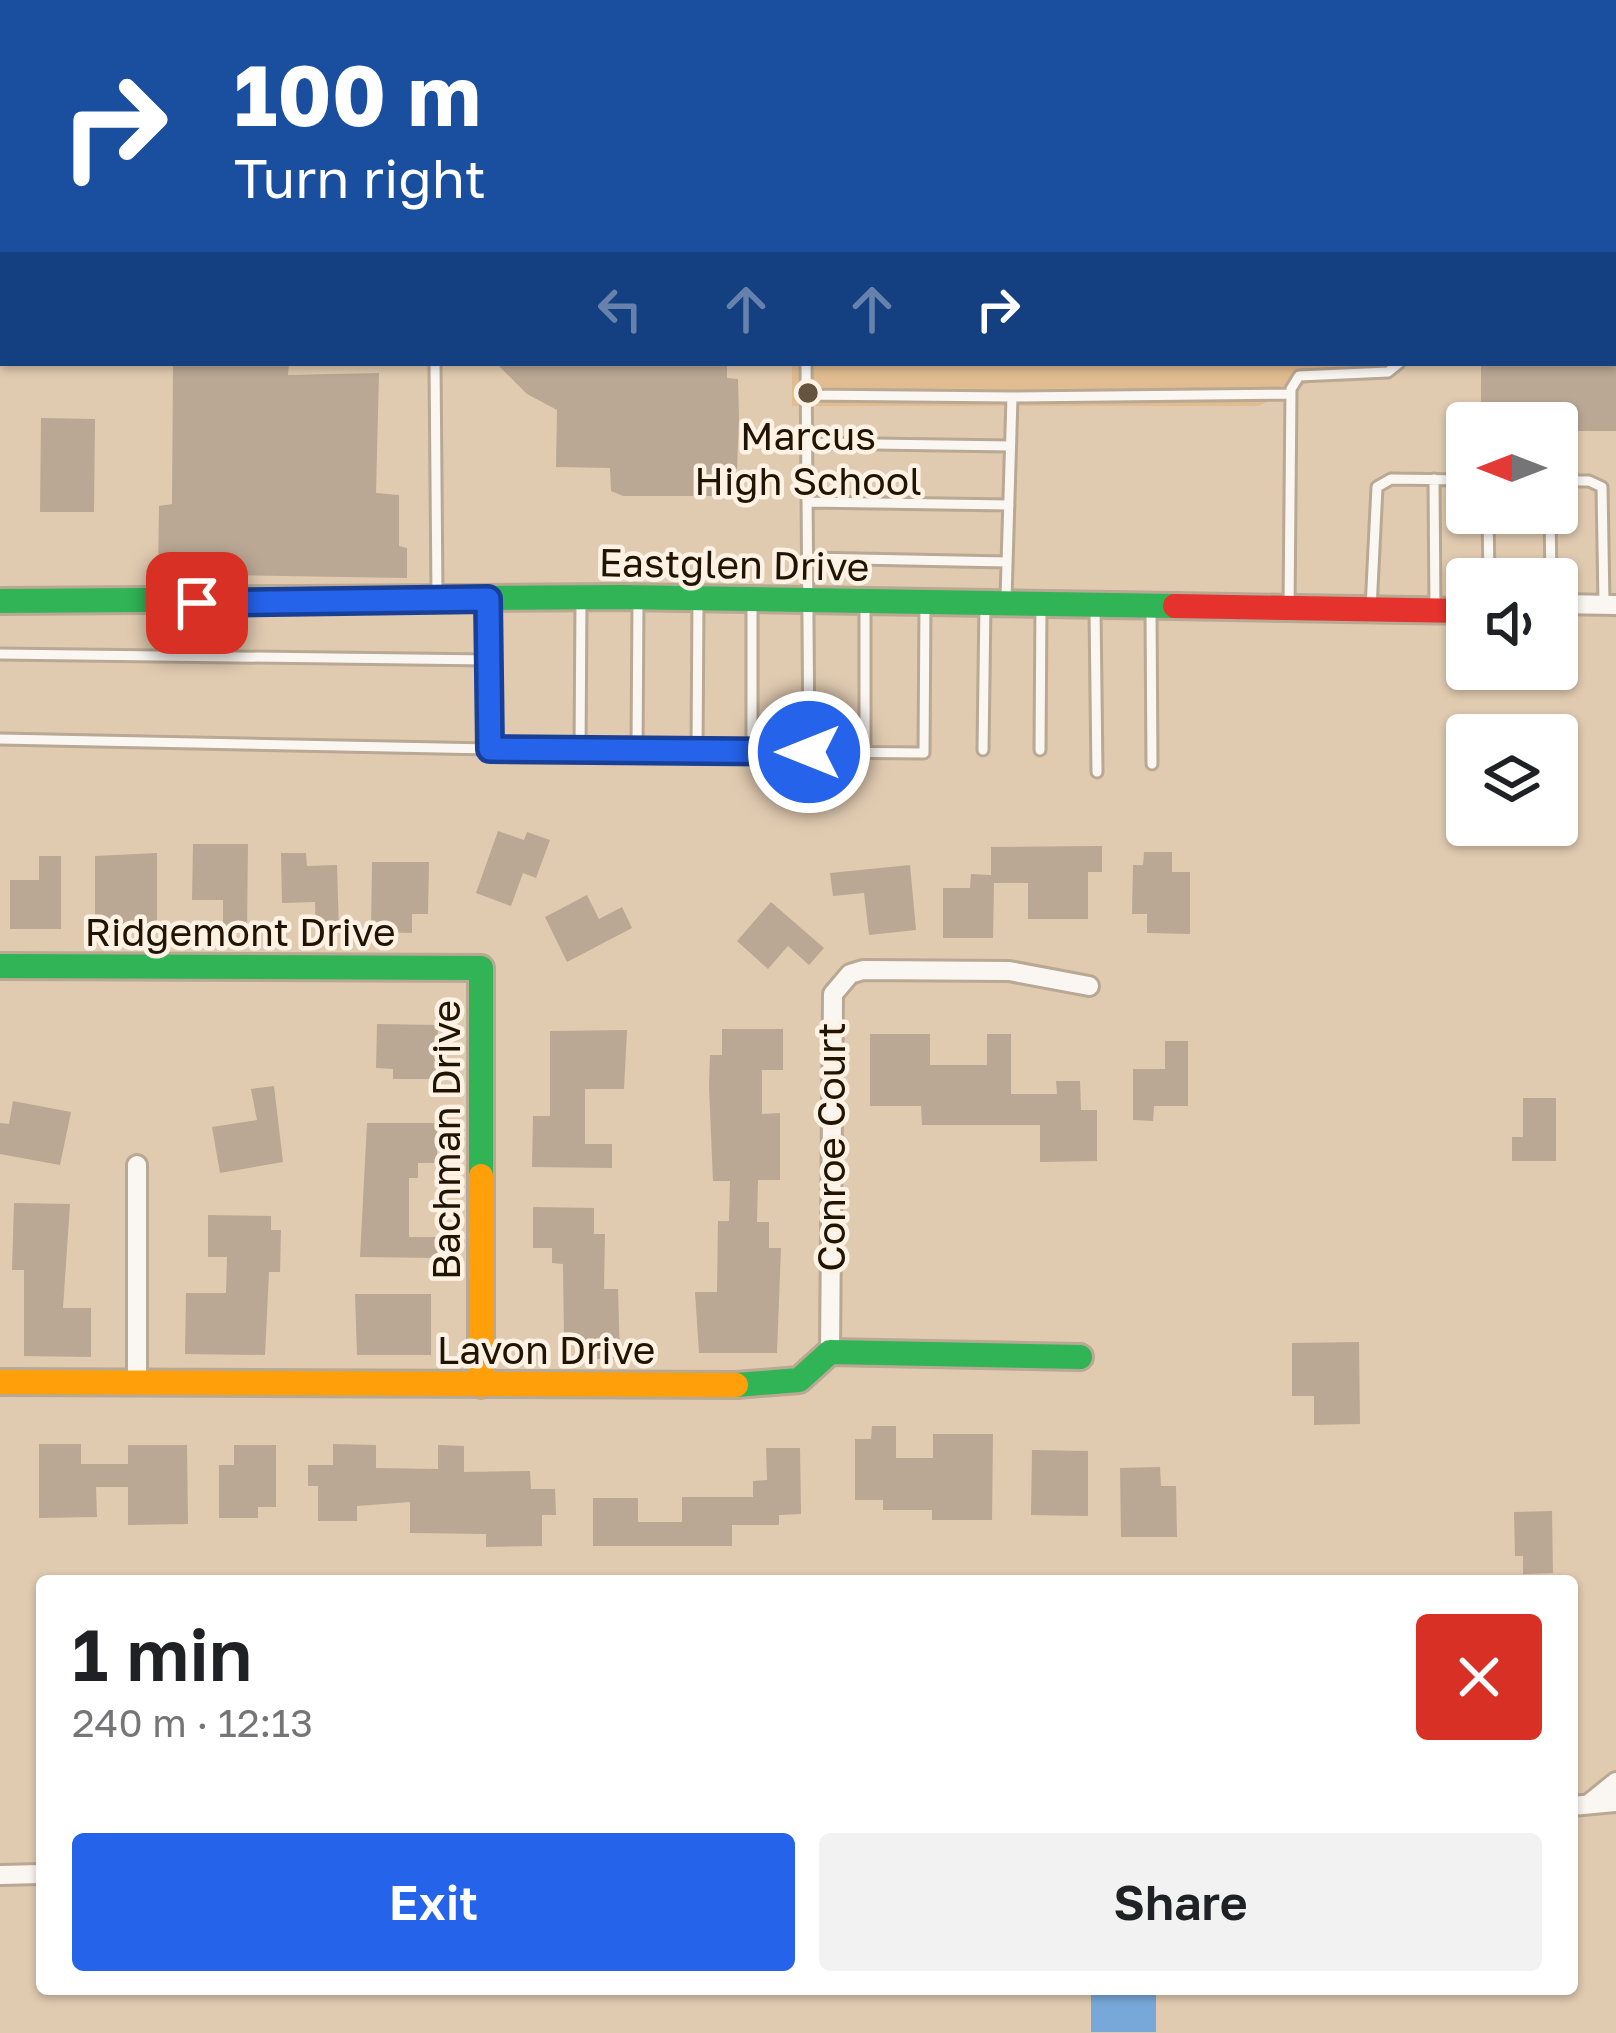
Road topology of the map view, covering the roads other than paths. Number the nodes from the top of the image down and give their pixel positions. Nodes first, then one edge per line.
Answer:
1 (436, 366) edge
2 (806, 366) edge
3 (1396, 366) edge
4 (1290, 394) junction
5 (806, 395) junction
6 (1012, 398) junction
7 (807, 443) junction
8 (1010, 446) junction
9 (1434, 479) junction
10 (1446, 479) edge
11 (1578, 484) edge
12 (808, 502) junction
13 (1009, 505) junction
14 (808, 558) junction
15 (1007, 562) junction
16 (581, 598) junction
17 (638, 598) junction
18 (698, 598) junction
19 (488, 599) junction
20 (752, 599) junction
21 (437, 600) junction
22 (808, 600) junction
23 (0, 601) edge
24 (865, 601) junction
25 (926, 602) junction
26 (995, 603) junction
27 (1041, 604) junction
28 (1578, 604) edge
29 (1095, 605) junction
30 (1610, 605) edge
31 (1151, 606) junction
32 (1289, 608) junction
33 (1371, 609) junction
34 (1435, 610) junction
35 (1446, 610) edge
36 (0, 654) edge
37 (489, 660) junction
38 (0, 739) edge
39 (490, 749) junction
40 (580, 750) junction
41 (638, 750) junction
42 (983, 750) dead end
43 (1040, 750) dead end
44 (697, 751) junction
45 (752, 752) junction
46 (809, 752) junction
47 (865, 752) junction
48 (1152, 764) dead end
49 (1097, 772) dead end
50 (0, 966) edge
51 (481, 968) joint
52 (1089, 986) dead end
53 (137, 1165) dead end
54 (830, 1352) junction
55 (1080, 1357) dead end
56 (0, 1382) edge
57 (137, 1384) junction
58 (481, 1385) junction
59 (1616, 1782) edge
60 (1616, 1802) edge
61 (1579, 1806) edge
62 (0, 1874) edge
63 (36, 1874) edge

1 - 21 lane
2 - 5 lane
3 - 4 lane
4 - 6 lane
4 - 32 lane
5 - 6 lane
5 - 7 lane
6 - 8 lane
7 - 8 lane
7 - 12 lane
8 - 13 lane
9 - 10 lane
9 - 33 lane
9 - 34 lane
11 - 30 lane
12 - 13 lane
12 - 14 lane
13 - 15 lane
14 - 15 lane
14 - 22 lane
15 - 26 lane
16 - 17 street, Eastglen Drive
16 - 19 street, Eastglen Drive
16 - 40 lane
17 - 18 street, Eastglen Drive
17 - 41 lane
18 - 20 street, Eastglen Drive
18 - 44 lane
19 - 21 street, Eastglen Drive
19 - 37 lane
20 - 22 street, Eastglen Drive
20 - 45 lane
21 - 23 street, Eastglen Drive
22 - 24 street, Eastglen Drive
22 - 46 lane
24 - 25 street, Eastglen Drive
24 - 47 lane
25 - 26 street, Eastglen Drive
25 - 47 lane
26 - 27 street, Eastglen Drive
26 - 42 lane
27 - 29 street, Eastglen Drive
27 - 43 lane
28 - 30 street
29 - 31 street, Eastglen Drive
29 - 49 lane
31 - 32 street, Eastglen Drive
31 - 48 lane
32 - 33 street, Eastglen Drive
33 - 34 street, Eastglen Drive
34 - 35 street, Eastglen Drive
36 - 37 lane
37 - 39 lane
38 - 39 lane
39 - 40 lane
40 - 41 lane
41 - 44 lane
44 - 45 lane
45 - 46 lane
46 - 47 lane
50 - 51 street, Ridgemont Drive
51 - 58 street, Bachman Drive
52 - 54 street, Conroe Court
53 - 57 street
54 - 55 street
54 - 58 street, Lavon Drive
56 - 57 street, Lavon Drive
57 - 58 street, Lavon Drive
59 - 61 street
60 - 61 street
62 - 63 street

